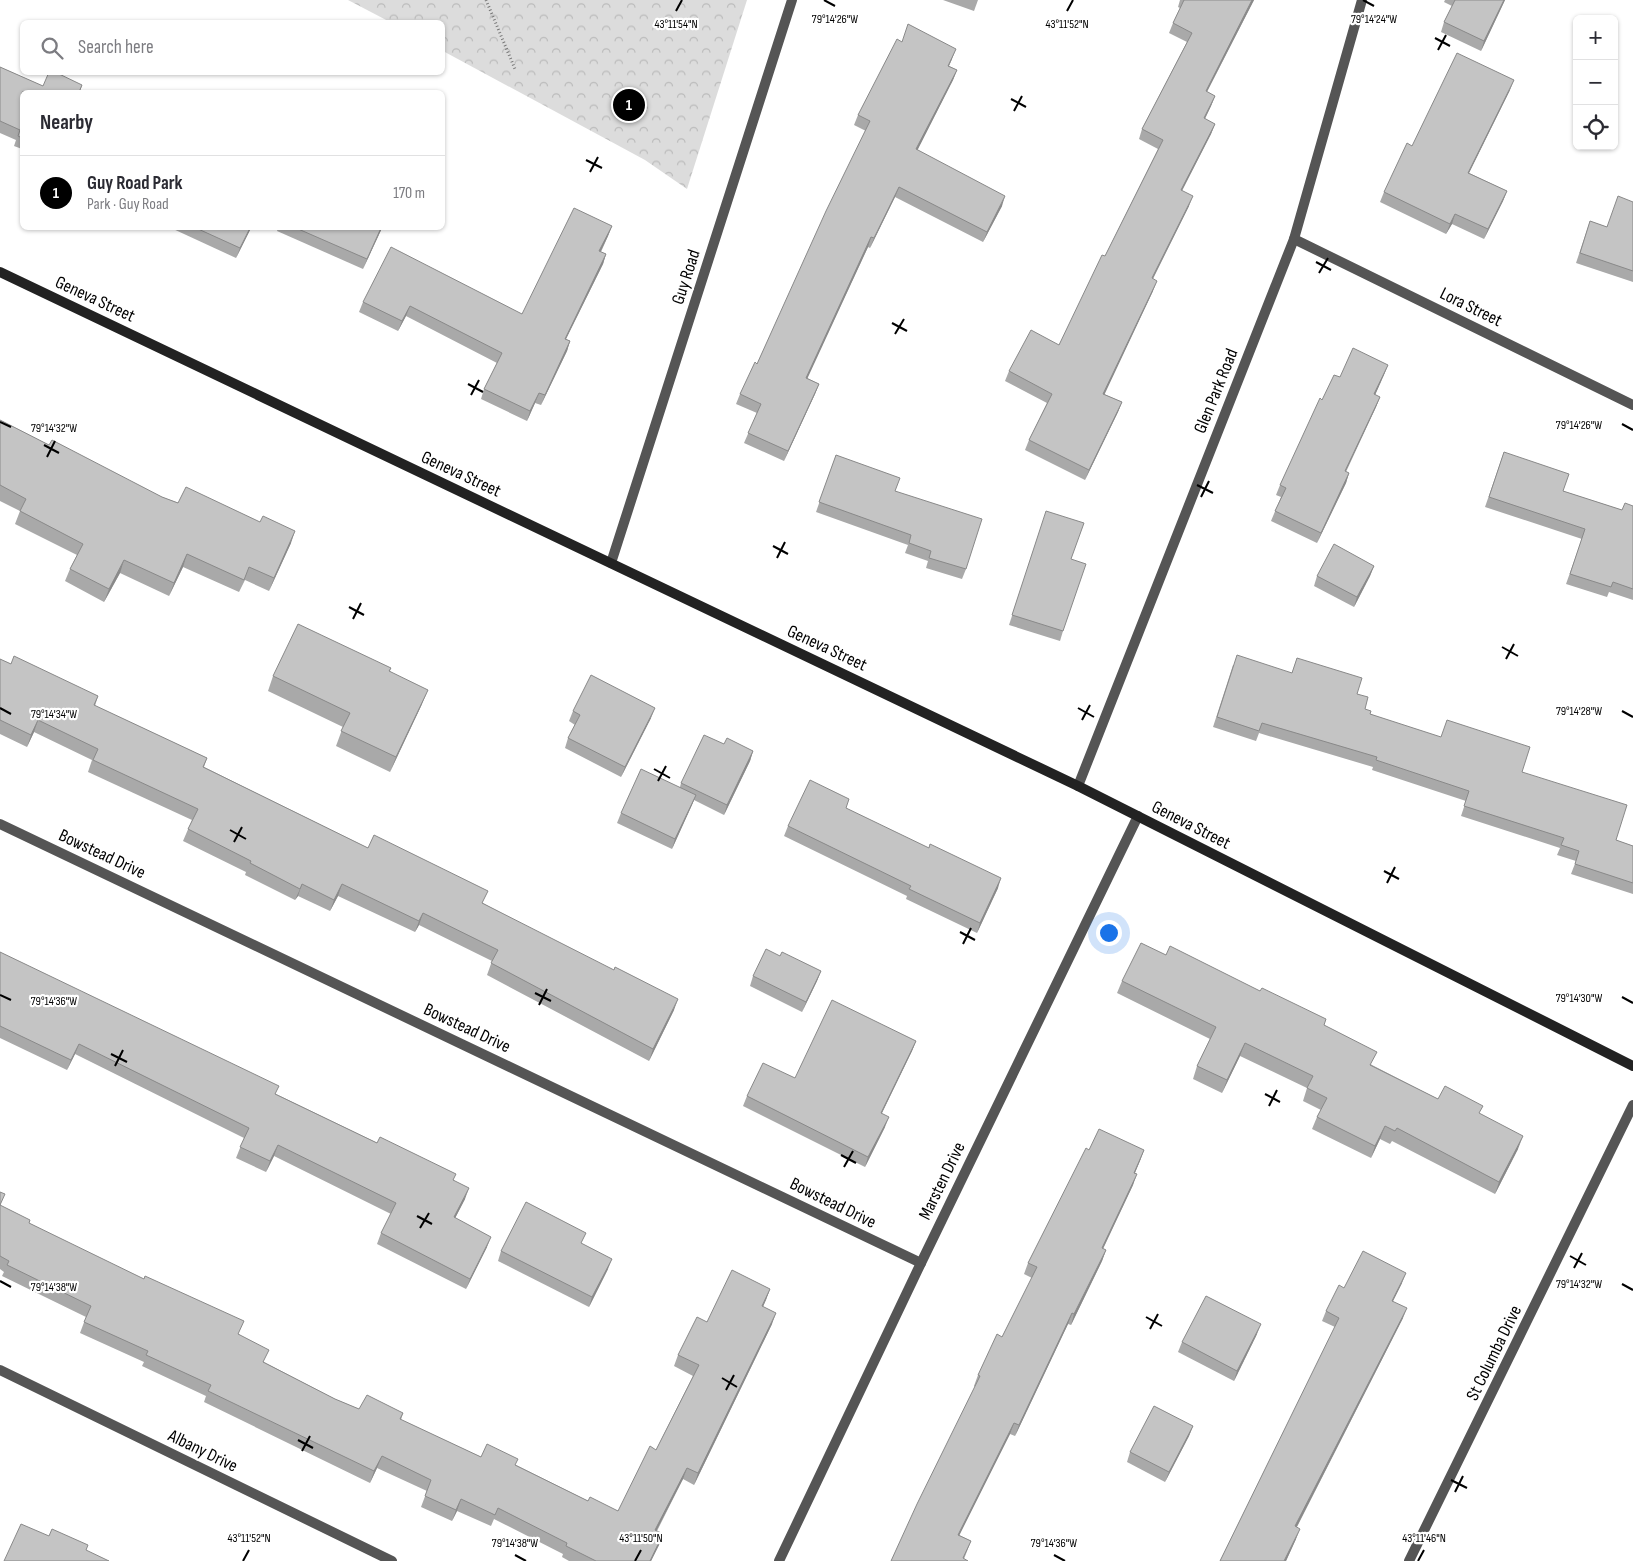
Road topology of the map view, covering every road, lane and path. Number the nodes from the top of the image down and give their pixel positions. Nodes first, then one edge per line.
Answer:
1 (486, 0) edge
2 (792, 0) edge
3 (1362, 0) edge
4 (515, 69) dead end
5 (1294, 239) junction
6 (0, 272) edge
7 (1633, 405) edge
8 (611, 563) junction
9 (1078, 786) junction
10 (1138, 816) junction
11 (0, 824) edge
12 (1633, 1066) edge
13 (1633, 1105) edge
14 (921, 1263) junction
15 (0, 1370) edge
16 (392, 1561) edge
17 (779, 1561) edge
18 (1409, 1561) edge

1 - 4 path
2 - 8 street, Guy Road
3 - 5 street, Glen Park Road
5 - 7 street, Lora Street
5 - 9 street, Glen Park Road
6 - 8 main road, Geneva Street
8 - 9 main road, Geneva Street
9 - 10 main road, Geneva Street
10 - 12 main road, Geneva Street
10 - 14 street, Marsten Drive
11 - 14 street, Bowstead Drive
13 - 18 street, St Columba Drive
14 - 17 street, Marsten Drive
15 - 16 street, Albany Drive

